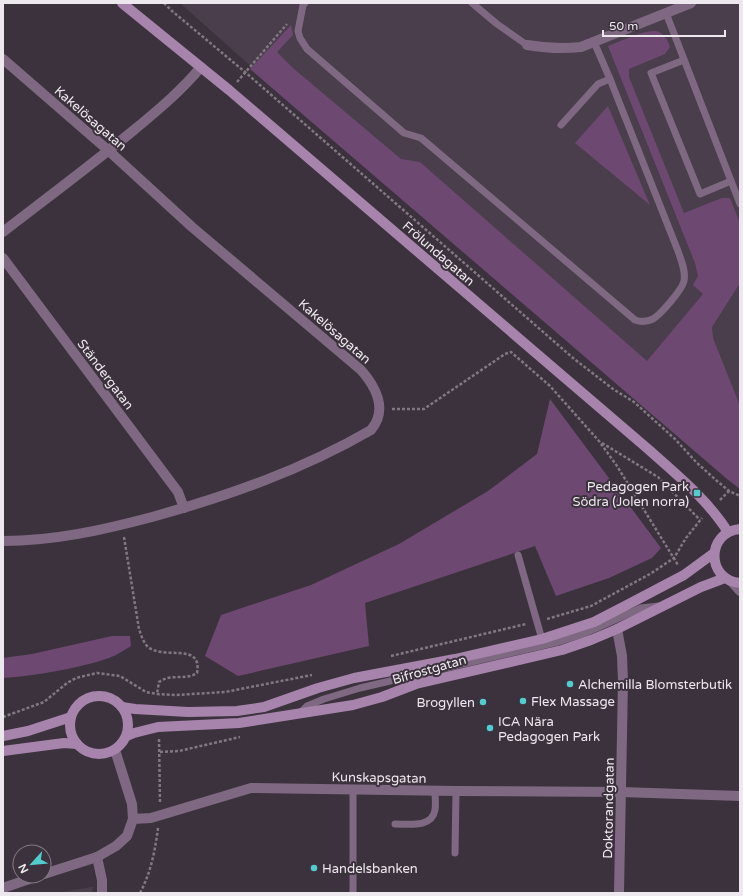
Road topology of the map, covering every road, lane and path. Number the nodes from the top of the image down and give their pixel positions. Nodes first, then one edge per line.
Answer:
1 (123, 3) edge
2 (164, 3) edge
3 (472, 3) edge
4 (691, 3) edge
5 (304, 4) edge
6 (666, 13) junction
7 (594, 42) junction
8 (527, 45) joint
9 (3, 59) edge
10 (684, 60) junction
11 (200, 67) junction
12 (245, 72) junction
13 (610, 78) junction
14 (229, 90) junction
15 (561, 125) dead end
16 (109, 151) junction
17 (731, 181) junction
18 (740, 204) edge
19 (3, 232) edge
20 (3, 258) edge
21 (380, 409) junction
22 (599, 442) junction
23 (729, 491) junction
24 (740, 496) edge
25 (184, 508) junction
26 (711, 508) junction
27 (700, 520) junction
28 (122, 525) junction
29 (740, 529) edge
30 (728, 532) junction
31 (3, 541) edge
32 (714, 553) junction
33 (518, 555) dead end
34 (674, 558) junction
35 (732, 581) edge
36 (740, 591) edge
37 (661, 606) junction
38 (538, 621) junction
39 (617, 629) junction
40 (544, 646) junction
41 (386, 657) dead end
42 (316, 674) dead end
43 (157, 694) junction
44 (122, 707) junction
45 (159, 711) junction
46 (3, 717) edge
47 (71, 717) junction
48 (158, 727) junction
49 (3, 736) edge
50 (127, 736) junction
51 (77, 744) junction
52 (115, 750) junction
53 (3, 751) edge
54 (353, 789) junction
55 (436, 791) junction
56 (456, 791) junction
57 (621, 792) junction
58 (740, 796) edge
59 (160, 815) junction
60 (133, 819) junction
61 (395, 824) dead end
62 (455, 852) dead end
63 (97, 857) junction
64 (52, 871) edge
65 (15, 884) edge
66 (3, 888) edge
67 (102, 893) edge
68 (140, 893) edge
69 (353, 893) edge
70 (619, 893) edge

1 - 11 main road, Frölundagatan
2 - 12 path
3 - 8 lane
4 - 6 street
5 - 12 path
5 - 13 lane
6 - 7 street
6 - 10 lane
7 - 8 street
7 - 13 lane
9 - 16 street, Kakelösagatan
10 - 17 lane
10 - 17 lane
11 - 14 main road, Frölundagatan
11 - 16 street
12 - 14 path
12 - 23 path
13 - 15 lane
14 - 26 main road, Frölundagatan
16 - 19 street
16 - 21 street, Kakelösagatan
17 - 18 lane
20 - 25 street, Ständergatan
21 - 22 path
21 - 25 street
22 - 27 path
22 - 34 path
23 - 24 path
23 - 26 path
25 - 28 street
26 - 27 path
26 - 30 main road, Frölundagatan
27 - 34 path
28 - 31 street
28 - 43 path
29 - 30 main road
30 - 32 main road, Bifrostgatan
32 - 35 main road
32 - 40 main road, Bifrostgatan
33 - 38 lane
34 - 38 path
35 - 36 street
35 - 37 main road, Bifrostgatan
37 - 39 main road, Bifrostgatan
37 - 40 lane
38 - 40 lane
38 - 41 path
39 - 40 main road, Bifrostgatan
39 - 57 street, Doktorandgatan
40 - 45 main road, Bifrostgatan
40 - 48 main road, Bifrostgatan
42 - 43 path
43 - 45 path
43 - 46 path
44 - 45 main road, Bifrostgatan
44 - 47 main road, Bifrostgatan
44 - 50 main road
47 - 49 main road
47 - 51 main road
48 - 50 main road, Bifrostgatan
48 - 59 path
50 - 52 main road
51 - 52 main road
51 - 53 main road
52 - 60 street
54 - 55 street, Kunskapsgatan
54 - 59 street, Kunskapsgatan
54 - 69 lane
55 - 56 street, Kunskapsgatan
55 - 61 lane
56 - 57 street, Kunskapsgatan
56 - 62 lane
57 - 58 street, Kunskapsgatan
57 - 70 street, Doktorandgatan
59 - 60 street, Kunskapsgatan
59 - 68 path
60 - 63 street
63 - 64 street
63 - 67 street
65 - 66 street

